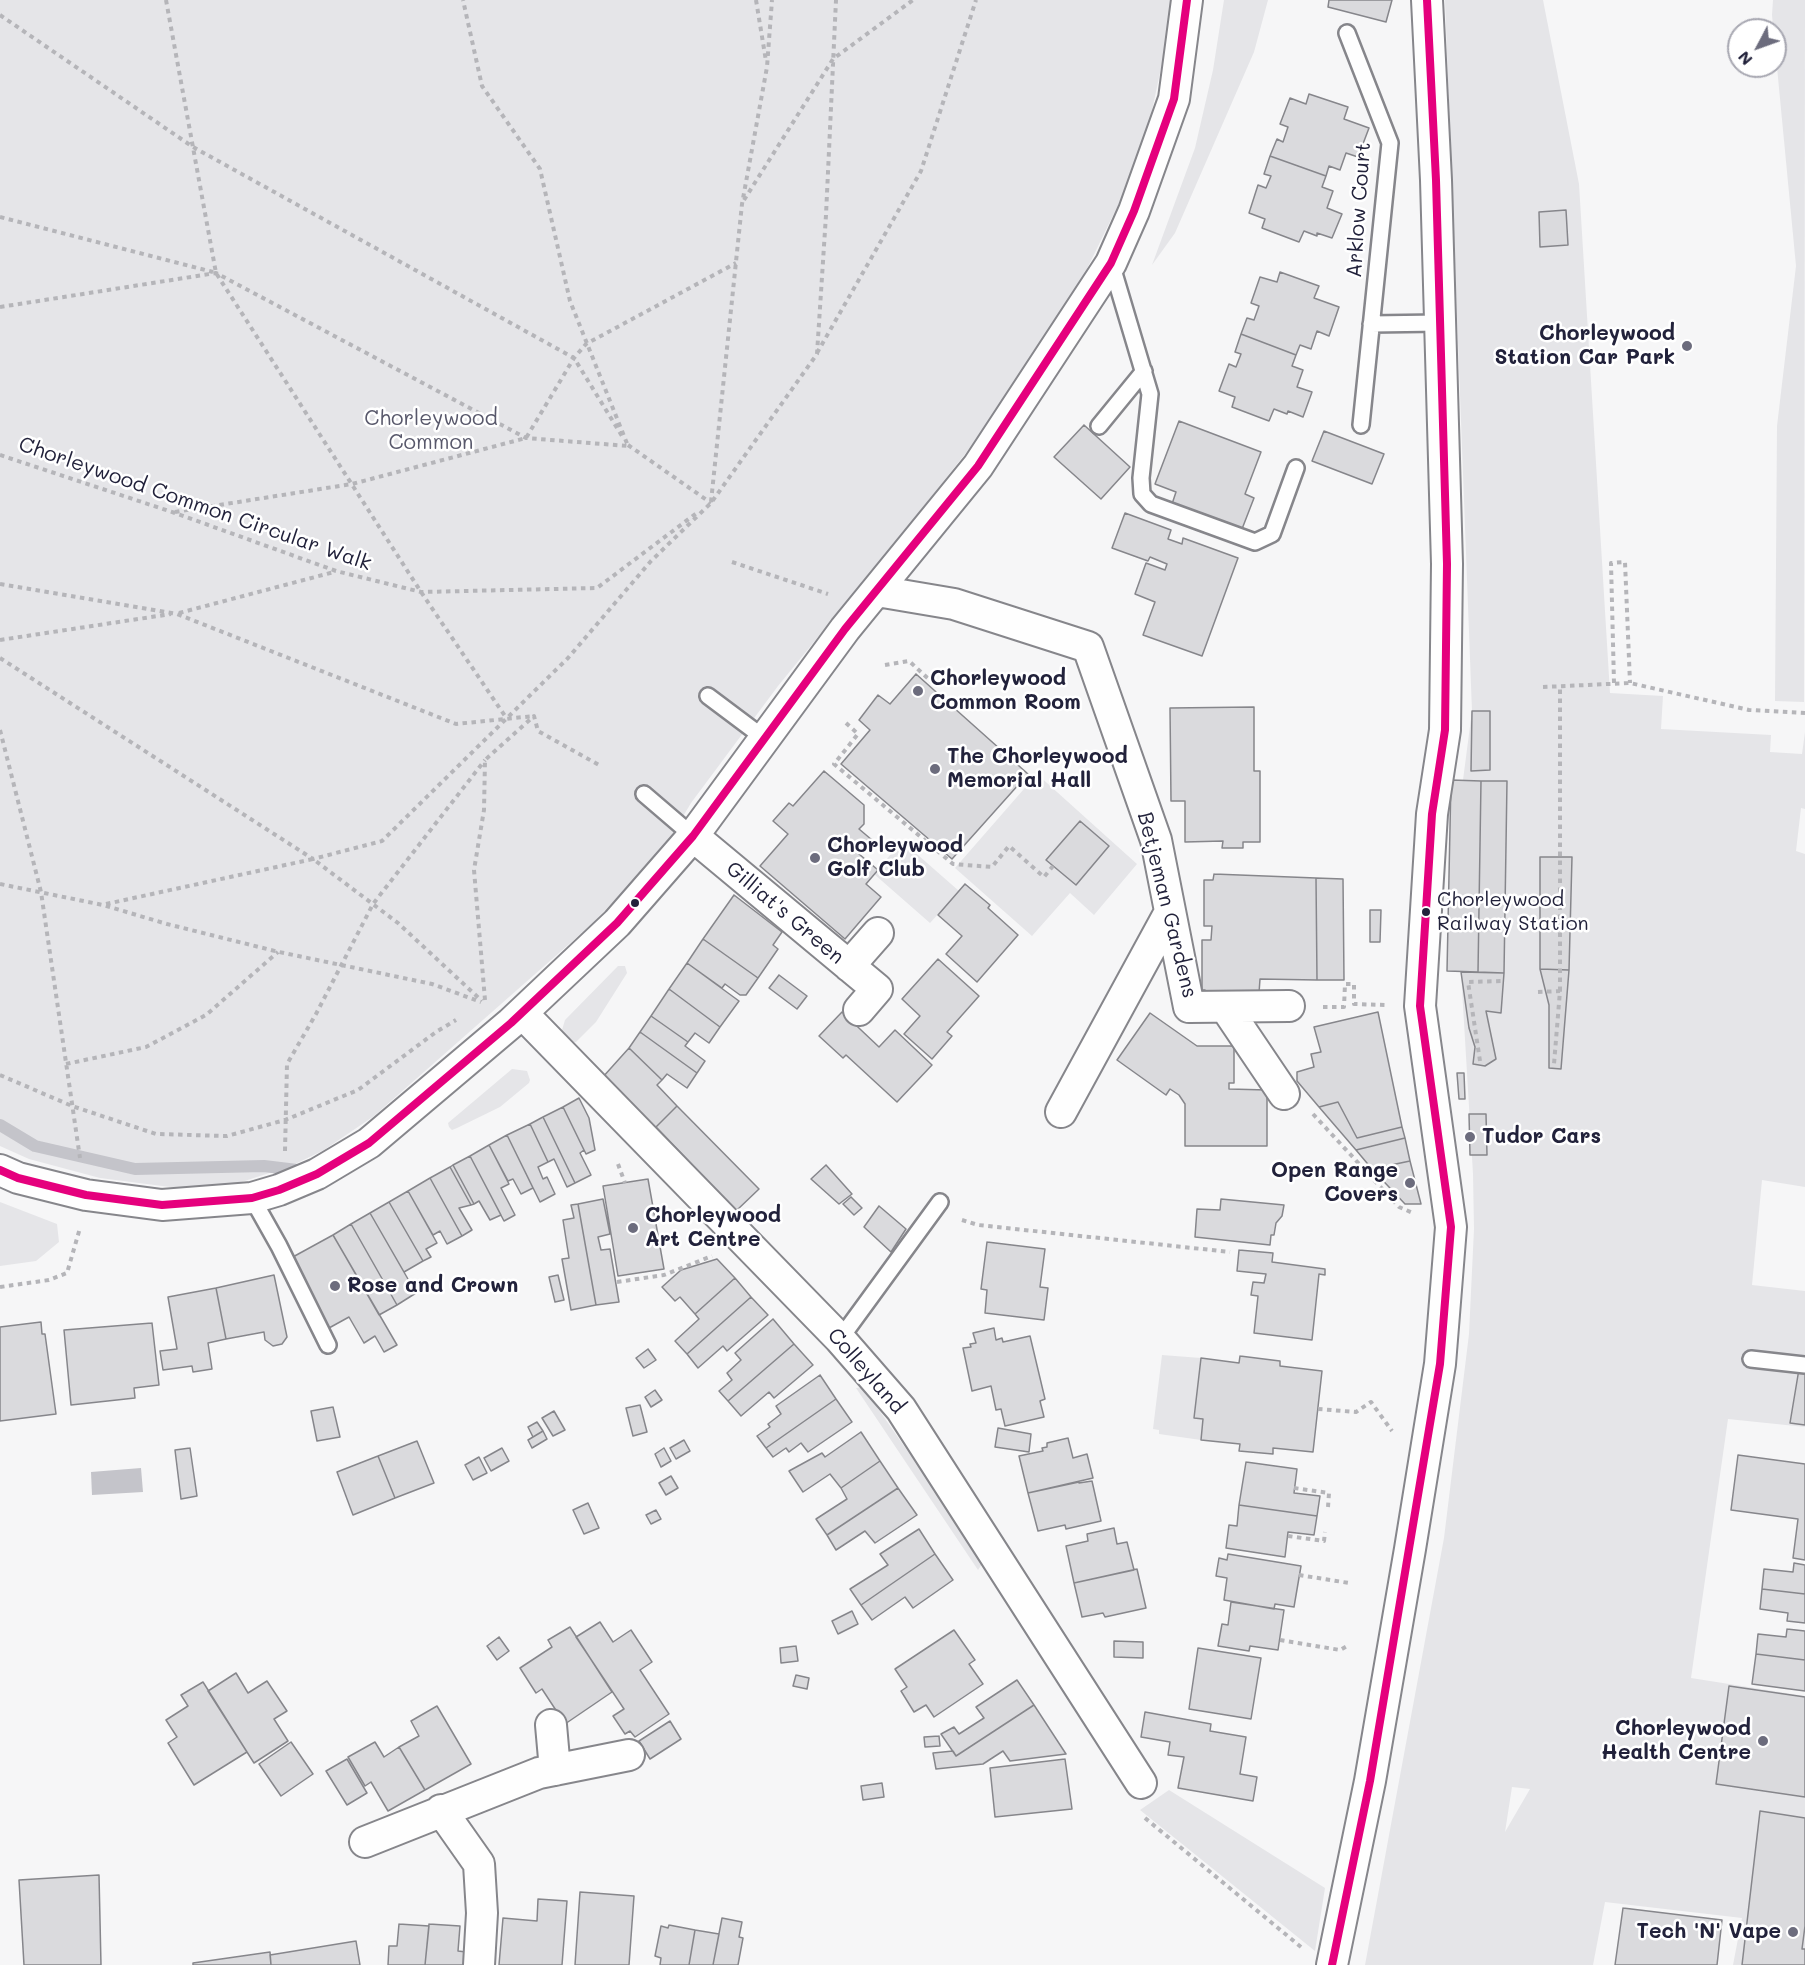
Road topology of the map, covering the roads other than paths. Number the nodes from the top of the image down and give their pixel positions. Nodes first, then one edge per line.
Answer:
1 (1187, 0) edge
2 (1426, 0) edge
3 (1347, 33) dead end
4 (1111, 263) junction
5 (1440, 323) junction
6 (1371, 324) junction
7 (1144, 371) junction
8 (1361, 425) dead end
9 (1099, 426) dead end
10 (1296, 468) dead end
11 (871, 599) junction
12 (708, 696) dead end
13 (764, 738) junction
14 (644, 794) dead end
15 (693, 836) junction
16 (1170, 912) junction
17 (878, 933) dead end
18 (849, 966) junction
19 (868, 1000) dead end
20 (1289, 1006) dead end
21 (1226, 1008) junction
22 (522, 1012) junction
23 (1284, 1094) road end
24 (1060, 1112) dead end
25 (0, 1170) edge
26 (265, 1194) junction
27 (940, 1202) dead end
28 (840, 1339) junction
29 (328, 1345) dead end
30 (1751, 1359) dead end
31 (1805, 1365) edge
32 (551, 1725) dead end
33 (629, 1755) dead end
34 (555, 1770) junction
35 (1141, 1783) road end
36 (441, 1810) junction
37 (365, 1842) dead end
38 (1320, 1959) edge
39 (479, 1965) edge

1 - 4 street
2 - 5 street
3 - 6 lane, Arklow Court
4 - 7 lane
4 - 11 street
5 - 6 lane
5 - 38 street
6 - 8 lane, Arklow Court
7 - 9 lane
7 - 10 lane
11 - 13 street
11 - 16 street, Betjeman Gardens
12 - 13 lane
13 - 15 street
14 - 15 lane
15 - 18 street, Gilliat's Green
15 - 22 street
16 - 21 street, Betjeman Gardens
16 - 24 street
17 - 18 street
18 - 19 street, Gilliat's Green
20 - 21 street, Betjeman Gardens
21 - 23 street
22 - 26 street
22 - 28 street, Colleyland
25 - 26 street
26 - 29 lane
27 - 28 lane
28 - 35 street, Colleyland
30 - 31 lane
32 - 34 street
33 - 34 street
34 - 36 street
36 - 37 street
36 - 39 street

